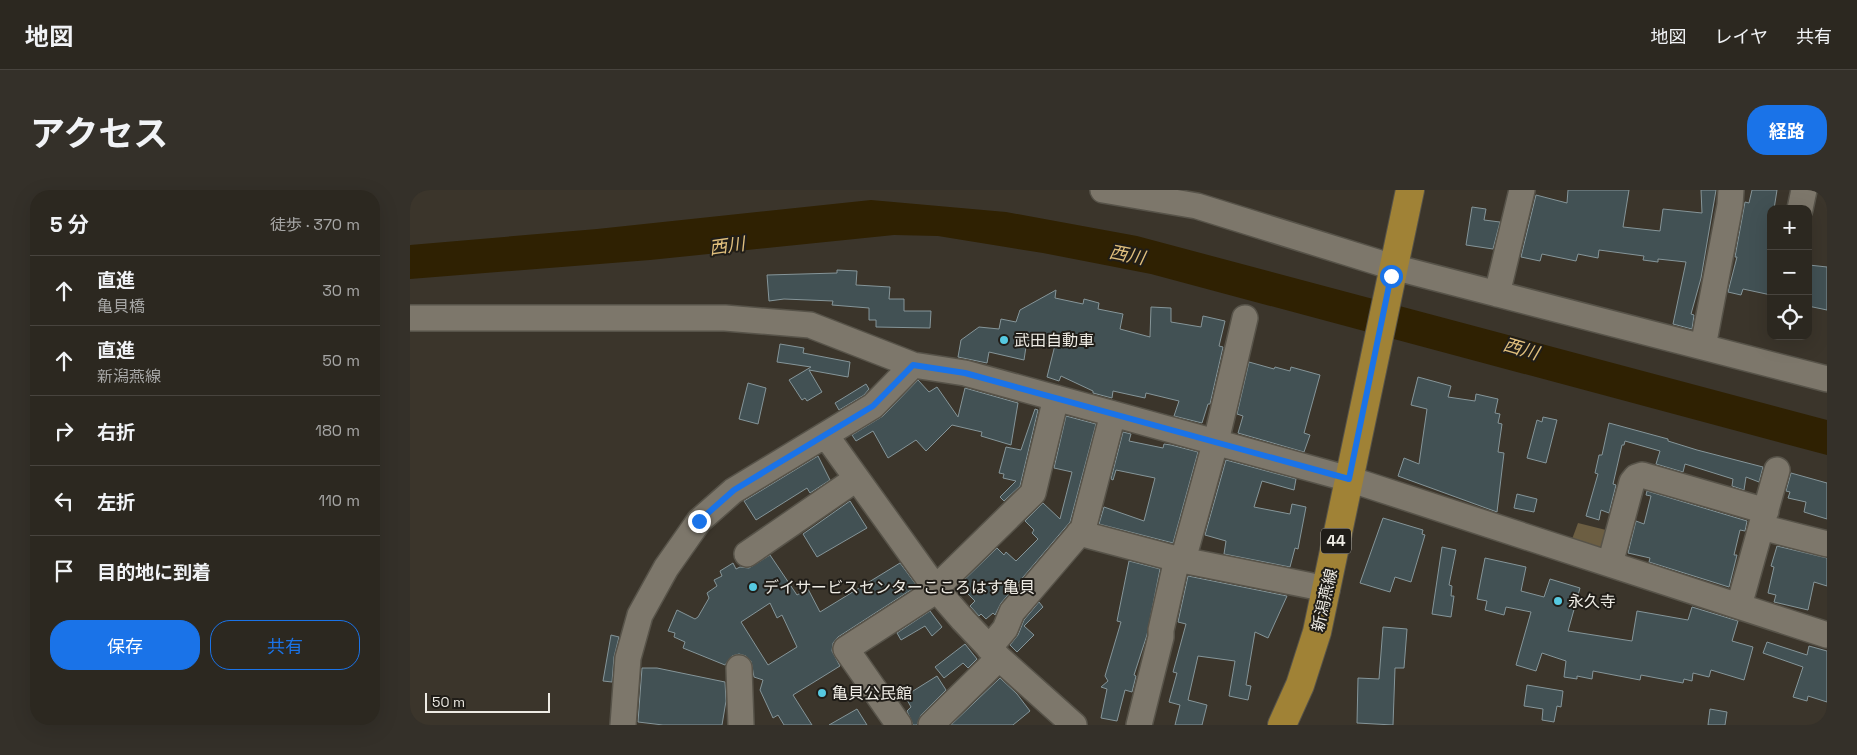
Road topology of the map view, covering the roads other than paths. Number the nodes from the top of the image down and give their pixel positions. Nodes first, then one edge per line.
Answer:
1 (1106, 190) edge
2 (1410, 190) edge
3 (1522, 190) edge
4 (1731, 190) edge
5 (1804, 190) edge
6 (1801, 205) edge
7 (1392, 272) junction
8 (1497, 294) junction
9 (410, 318) edge
10 (1245, 318) dead end
11 (1703, 347) junction
12 (913, 365) junction
13 (1827, 379) edge
14 (1056, 398) junction
15 (1113, 414) junction
16 (823, 437) junction
17 (1214, 442) junction
18 (1777, 470) dead end
19 (856, 479) junction
20 (1349, 479) junction
21 (1763, 519) junction
22 (1079, 533) junction
23 (1827, 544) edge
24 (747, 554) dead end
25 (1180, 559) junction
26 (1610, 564) junction
27 (1327, 589) junction
28 (937, 590) junction
29 (1739, 606) junction
30 (1827, 635) edge
31 (994, 653) junction
32 (739, 668) dead end
33 (622, 725) edge
34 (741, 725) edge
35 (899, 725) edge
36 (931, 725) edge
37 (1074, 725) edge
38 (1139, 725) edge
39 (1282, 725) edge

1 - 7 street
2 - 7 main road, 44
3 - 8 street
4 - 11 street
5 - 6 street
7 - 8 street
7 - 20 main road, 新潟燕線 / 44
8 - 11 street
9 - 12 street
10 - 17 street
11 - 13 street
12 - 14 street
12 - 16 street
14 - 15 street
14 - 28 street
15 - 17 street
15 - 22 street
16 - 19 street
16 - 33 street
17 - 20 street
17 - 25 street
18 - 21 street
19 - 24 street
19 - 28 street
20 - 26 street
20 - 27 main road, 新潟燕線 / 44
21 - 23 street
21 - 26 street
21 - 29 street
22 - 25 street
22 - 31 street
25 - 27 street
25 - 38 street
26 - 29 street
27 - 39 main road, 新潟燕線 / 44
28 - 31 street
28 - 35 street
29 - 30 street
31 - 36 street
31 - 37 street
32 - 34 street

